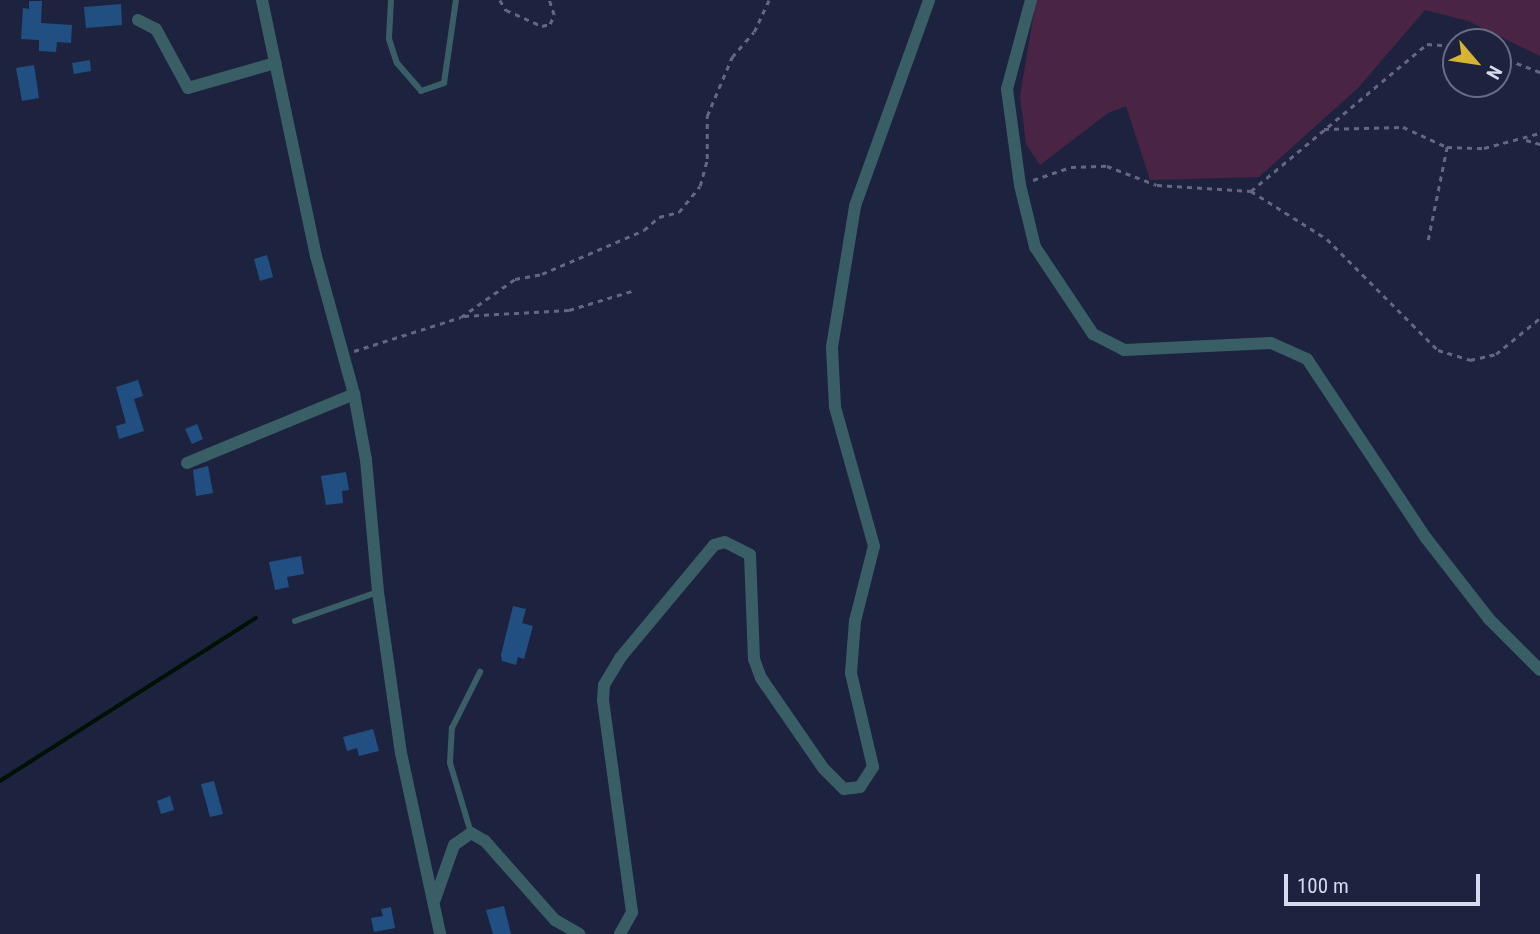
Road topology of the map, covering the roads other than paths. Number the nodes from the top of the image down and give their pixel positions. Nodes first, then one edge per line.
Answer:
1 (262, 0) edge
2 (391, 0) edge
3 (456, 0) edge
4 (929, 0) edge
5 (1031, 0) edge
6 (138, 20) dead end
7 (275, 63) junction
8 (354, 394) junction
9 (187, 463) dead end
10 (378, 592) junction
11 (295, 621) dead end
12 (1540, 670) edge
13 (480, 672) dead end
14 (471, 833) junction
15 (434, 903) junction
16 (440, 934) edge
17 (579, 934) edge
18 (620, 934) edge

1 - 7 street
2 - 3 lane
4 - 18 street
5 - 12 street
6 - 7 street
7 - 8 street
8 - 9 street
8 - 10 street
10 - 11 lane
10 - 15 street
13 - 14 lane
14 - 15 street
14 - 17 street
15 - 16 street

